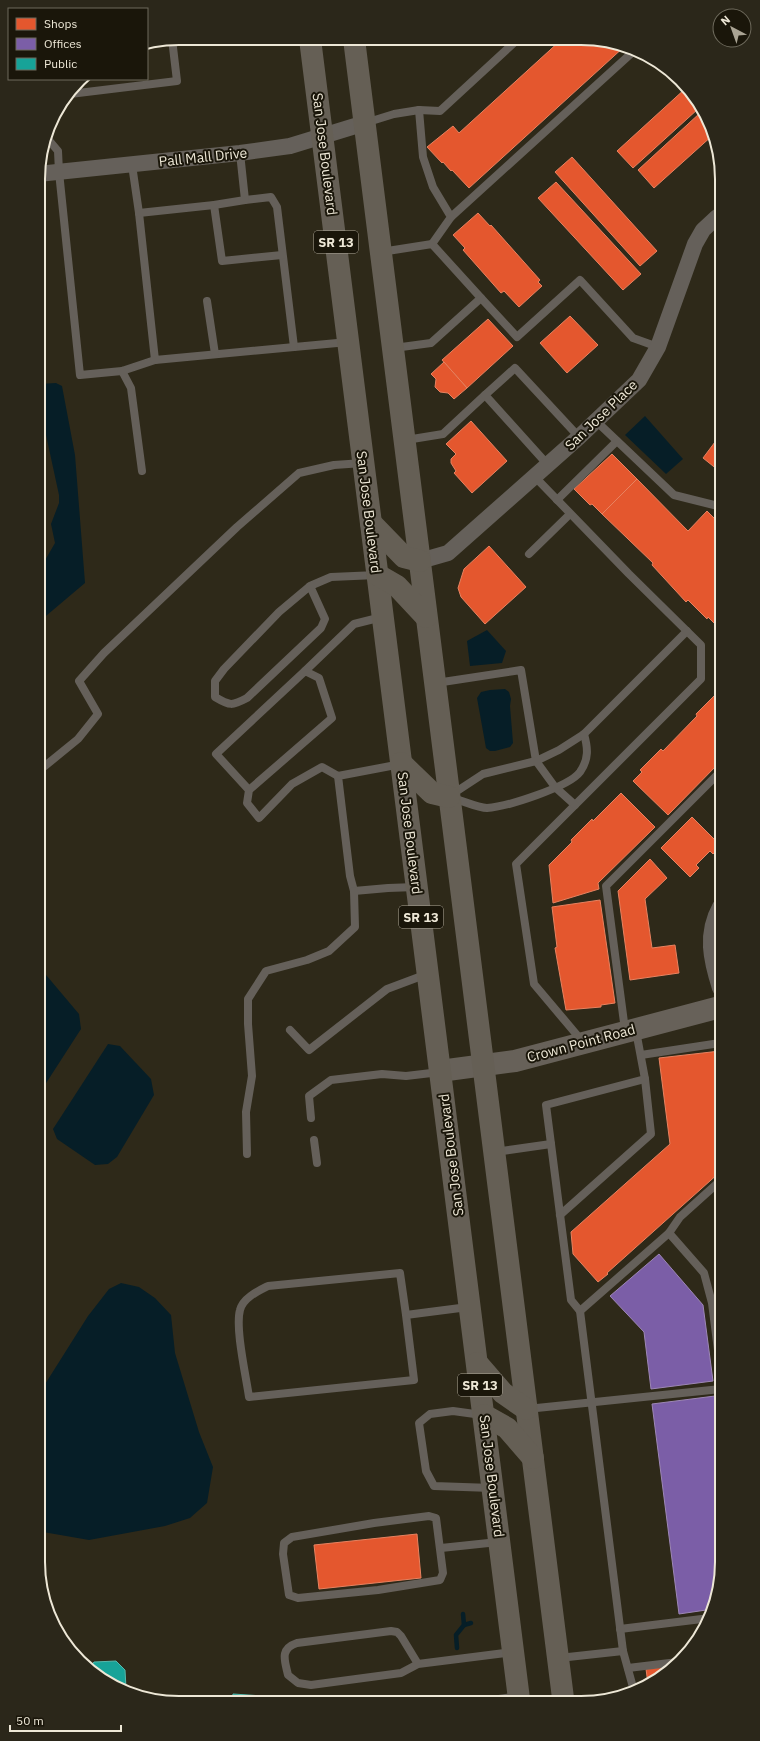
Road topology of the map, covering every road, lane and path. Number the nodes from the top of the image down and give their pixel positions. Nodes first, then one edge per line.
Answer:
1 (173, 45) edge
2 (311, 45) edge
3 (355, 45) edge
4 (512, 45) edge
5 (630, 55) edge
6 (76, 93) edge
7 (419, 110) junction
8 (365, 123) junction
9 (323, 136) junction
10 (51, 142) edge
11 (240, 153) junction
12 (132, 165) junction
13 (59, 172) junction
14 (45, 173) edge
15 (245, 200) junction
16 (214, 206) junction
17 (139, 213) junction
18 (451, 217) junction
19 (715, 220) edge
20 (432, 244) junction
21 (381, 252) junction
22 (282, 255) junction
23 (481, 298) junction
24 (207, 301) dead end
25 (348, 342) junction
26 (294, 347) junction
27 (658, 347) junction
28 (393, 348) junction
29 (215, 354) junction
30 (155, 360) junction
31 (122, 371) junction
32 (485, 395) junction
33 (596, 421) junction
34 (579, 437) junction
35 (405, 440) junction
36 (617, 441) junction
37 (364, 463) junction
38 (548, 465) junction
39 (142, 471) dead end
40 (534, 477) junction
41 (557, 500) junction
42 (715, 505) edge
43 (570, 514) junction
44 (371, 523) junction
45 (529, 554) dead end
46 (420, 561) junction
47 (378, 575) junction
48 (310, 586) junction
49 (383, 616) junction
50 (426, 618) junction
51 (687, 631) junction
52 (305, 671) junction
53 (435, 683) junction
54 (584, 734) junction
55 (536, 761) junction
56 (402, 764) junction
57 (45, 766) edge
58 (338, 776) junction
59 (715, 777) edge
60 (556, 787) junction
61 (249, 790) junction
62 (449, 797) junction
63 (575, 805) junction
64 (417, 887) junction
65 (354, 891) junction
66 (715, 918) edge
67 (715, 973) edge
68 (428, 974) junction
69 (715, 1008) edge
70 (290, 1030) dead end
71 (631, 1030) junction
72 (583, 1044) junction
73 (715, 1044) edge
74 (641, 1055) junction
75 (484, 1065) junction
76 (440, 1071) junction
77 (645, 1079) junction
78 (312, 1118) dead end
79 (314, 1140) dead end
80 (551, 1144) junction
81 (495, 1152) junction
82 (246, 1154) dead end
83 (317, 1163) dead end
84 (715, 1186) edge
85 (560, 1215) junction
86 (669, 1233) junction
87 (469, 1307) junction
88 (580, 1311) junction
89 (406, 1316) junction
90 (715, 1327) edge
91 (476, 1363) junction
92 (715, 1390) edge
93 (592, 1403) junction
94 (526, 1409) junction
95 (484, 1415) junction
96 (533, 1458) junction
97 (493, 1488) junction
98 (500, 1542) junction
99 (441, 1548) junction
100 (702, 1619) edge
101 (620, 1629) junction
102 (623, 1651) junction
103 (514, 1652) junction
104 (558, 1658) junction
105 (669, 1663) edge
106 (418, 1664) junction
107 (628, 1668) junction
108 (633, 1685) edge
109 (513, 1696) edge
110 (563, 1696) edge

1 - 6 lane
2 - 9 main road, San Jose Boulevard / SR 13
3 - 8 main road, SR 13
4 - 7 lane
5 - 18 lane
7 - 8 lane
7 - 18 lane
8 - 9 street, Pall Mall Drive
8 - 21 main road, SR 13
9 - 11 street, Pall Mall Drive
9 - 25 main road, San Jose Boulevard / SR 13
10 - 13 lane
11 - 12 street, Pall Mall Drive
11 - 15 lane
12 - 13 street, Pall Mall Drive
12 - 17 lane
13 - 14 street, Pall Mall Drive
13 - 31 lane
15 - 16 lane
15 - 22 lane
16 - 17 lane
16 - 22 lane
17 - 30 lane
18 - 20 lane
19 - 27 street, San Jose Place
20 - 21 lane
20 - 23 lane
21 - 28 main road, SR 13
22 - 26 lane
23 - 27 lane
23 - 28 lane
24 - 29 lane
25 - 26 lane
25 - 37 main road, San Jose Boulevard / SR 13
26 - 29 lane
27 - 33 street, San Jose Place
28 - 35 main road, SR 13
29 - 30 lane
30 - 31 lane
31 - 39 lane
32 - 34 lane
32 - 35 lane
32 - 38 lane
33 - 34 street, San Jose Place
33 - 36 lane
34 - 38 street, San Jose Place
35 - 46 main road, SR 13
36 - 41 lane
36 - 42 lane
37 - 44 main road, San Jose Boulevard / SR 13
37 - 57 lane
38 - 40 street, San Jose Place
40 - 41 lane
40 - 46 street, San Jose Place
41 - 43 lane
43 - 45 lane
43 - 51 lane
44 - 46 main road
44 - 47 main road, San Jose Boulevard / SR 13
46 - 50 main road, SR 13
47 - 48 lane
47 - 49 main road, San Jose Boulevard / SR 13
47 - 50 main road
48 - 48 lane
49 - 52 lane
49 - 56 main road, San Jose Boulevard / SR 13
50 - 53 main road, SR 13
51 - 54 lane
51 - 63 lane
52 - 61 lane
52 - 61 lane
53 - 55 lane
53 - 62 main road, SR 13
54 - 55 lane
54 - 60 lane
55 - 60 lane
55 - 62 lane
56 - 58 lane
56 - 62 main road
56 - 64 main road, San Jose Boulevard / SR 13
58 - 61 lane
58 - 65 lane
59 - 71 lane
60 - 62 lane
60 - 63 lane
62 - 75 main road, SR 13
63 - 72 lane
64 - 65 lane
64 - 68 main road, San Jose Boulevard / SR 13
65 - 82 lane
66 - 67 street
68 - 70 lane
68 - 76 main road, San Jose Boulevard / SR 13
69 - 71 street, Crown Point Road
71 - 72 street, Crown Point Road
71 - 74 lane
72 - 75 street, Crown Point Road
73 - 74 lane
74 - 77 lane
75 - 76 street, Crown Point Road
75 - 81 main road, SR 13
76 - 78 lane
76 - 87 main road, San Jose Boulevard / SR 13
77 - 80 lane
77 - 85 lane
79 - 83 lane
80 - 81 lane
80 - 85 lane
81 - 94 main road, SR 13
84 - 86 lane
85 - 88 lane
86 - 88 lane
86 - 90 lane
87 - 89 lane
87 - 91 main road, San Jose Boulevard / SR 13
88 - 93 lane
89 - 89 lane
91 - 94 main road
91 - 95 main road, San Jose Boulevard / SR 13
92 - 93 lane
93 - 94 lane
93 - 101 lane
94 - 96 main road, SR 13
95 - 96 main road
95 - 97 main road, San Jose Boulevard / SR 13
95 - 97 lane
96 - 104 main road, SR 13
97 - 98 main road, San Jose Boulevard / SR 13
98 - 99 lane
98 - 103 main road, San Jose Boulevard / SR 13
99 - 99 lane
100 - 101 lane
101 - 102 lane
102 - 104 lane
102 - 107 lane
103 - 106 lane
103 - 109 main road, San Jose Boulevard / SR 13
104 - 110 main road, SR 13
105 - 107 lane
106 - 106 lane
107 - 108 lane

